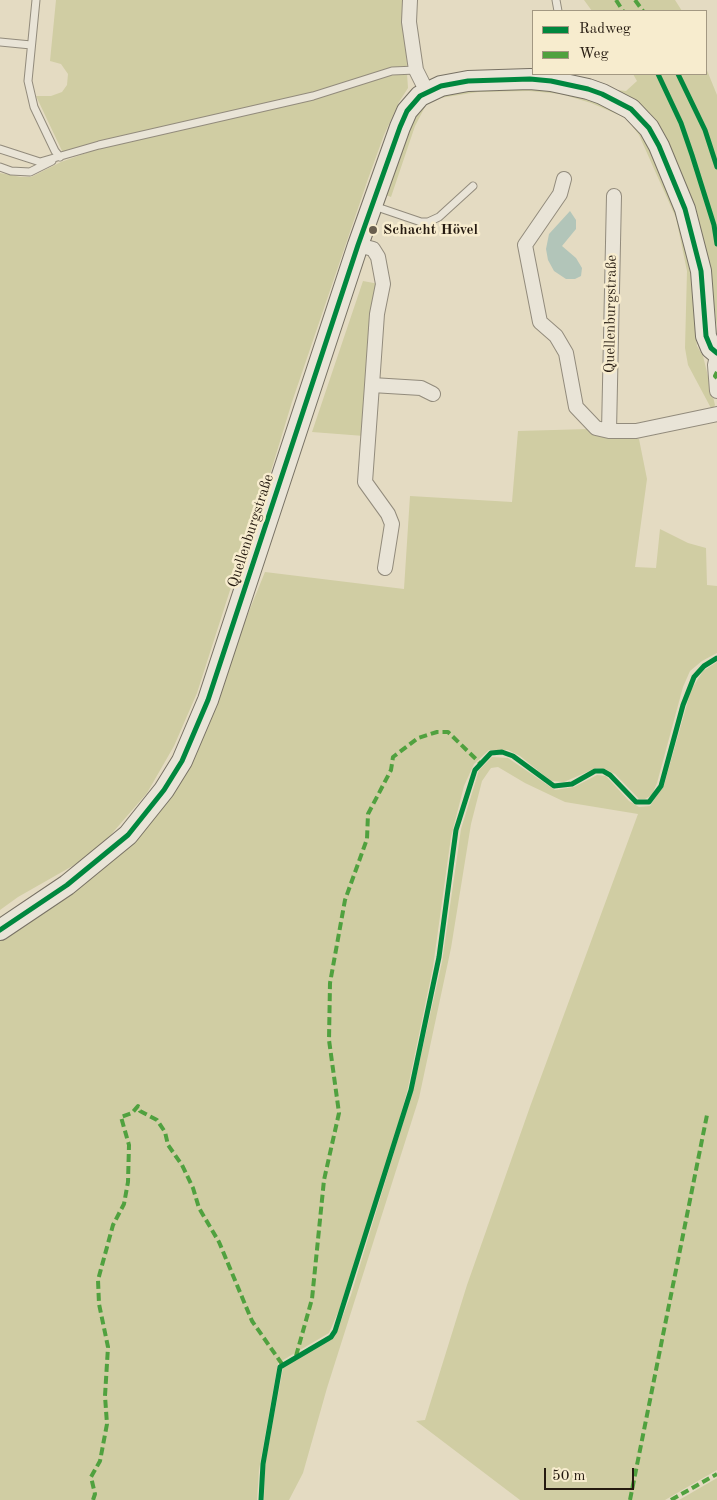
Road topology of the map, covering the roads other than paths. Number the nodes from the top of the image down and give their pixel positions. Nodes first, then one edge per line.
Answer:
1 (36, 0) edge
2 (410, 0) edge
3 (0, 42) edge
4 (32, 45) junction
5 (416, 70) junction
6 (434, 89) junction
7 (0, 149) edge
8 (57, 158) junction
9 (0, 167) edge
10 (564, 179) dead end
11 (473, 186) dead end
12 (614, 196) dead end
13 (372, 206) junction
14 (358, 245) junction
15 (717, 354) edge
16 (372, 384) junction
17 (717, 391) edge
18 (433, 394) dead end
19 (717, 414) edge
20 (609, 431) junction
21 (385, 568) dead end
22 (0, 930) edge

1 - 4 lane
2 - 5 street
3 - 4 lane
4 - 8 lane
5 - 6 street
5 - 8 lane
6 - 13 street, Quellenburgstraße
6 - 15 street
7 - 8 lane
8 - 9 lane
10 - 20 street
11 - 13 lane
12 - 20 street, Quellenburgstraße
13 - 14 street, Quellenburgstraße
14 - 16 street
14 - 22 street, Quellenburgstraße
15 - 17 street
16 - 18 street
16 - 21 street
19 - 20 street

